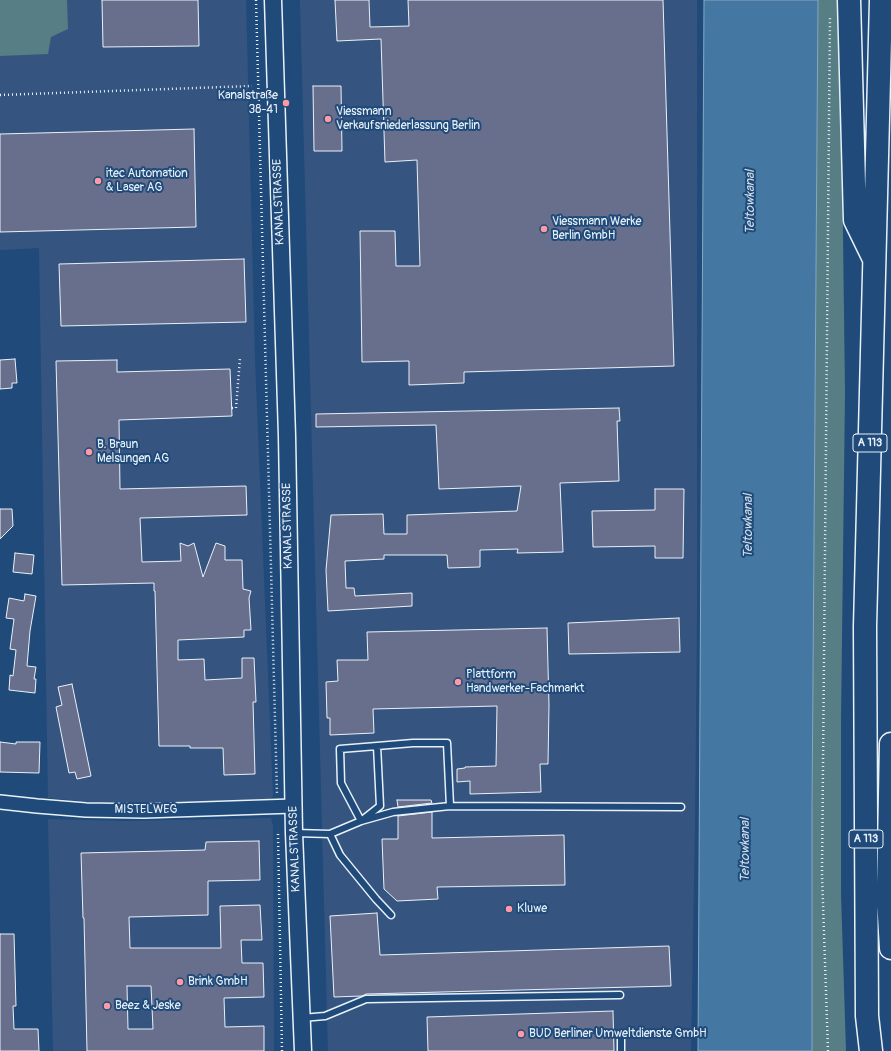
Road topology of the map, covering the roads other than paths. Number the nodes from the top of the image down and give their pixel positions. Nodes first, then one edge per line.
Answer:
1 (273, 0) edge
2 (849, 0) edge
3 (881, 0) edge
4 (874, 259) junction
5 (891, 744) edge
6 (377, 746) junction
7 (0, 802) edge
8 (293, 806) junction
9 (450, 806) junction
10 (681, 806) dead end
11 (362, 821) junction
12 (294, 833) junction
13 (330, 834) junction
14 (391, 915) dead end
15 (891, 948) edge
16 (620, 995) dead end
17 (302, 1018) junction
18 (621, 1034) dead end
19 (303, 1051) edge
20 (621, 1051) edge
21 (871, 1051) edge

1 - 8 street, KANALSTRASSE
2 - 4 highway
3 - 4 highway, A 113
4 - 21 highway, A 113
5 - 15 highway, A 113
6 - 9 lane
6 - 11 lane
6 - 11 lane
7 - 8 street, MISTELWEG
8 - 12 street, KANALSTRASSE
9 - 10 lane
9 - 11 lane
11 - 13 lane
12 - 13 lane
12 - 17 street, KANALSTRASSE
13 - 14 lane
16 - 17 lane
17 - 19 street, KANALSTRASSE
18 - 20 lane

